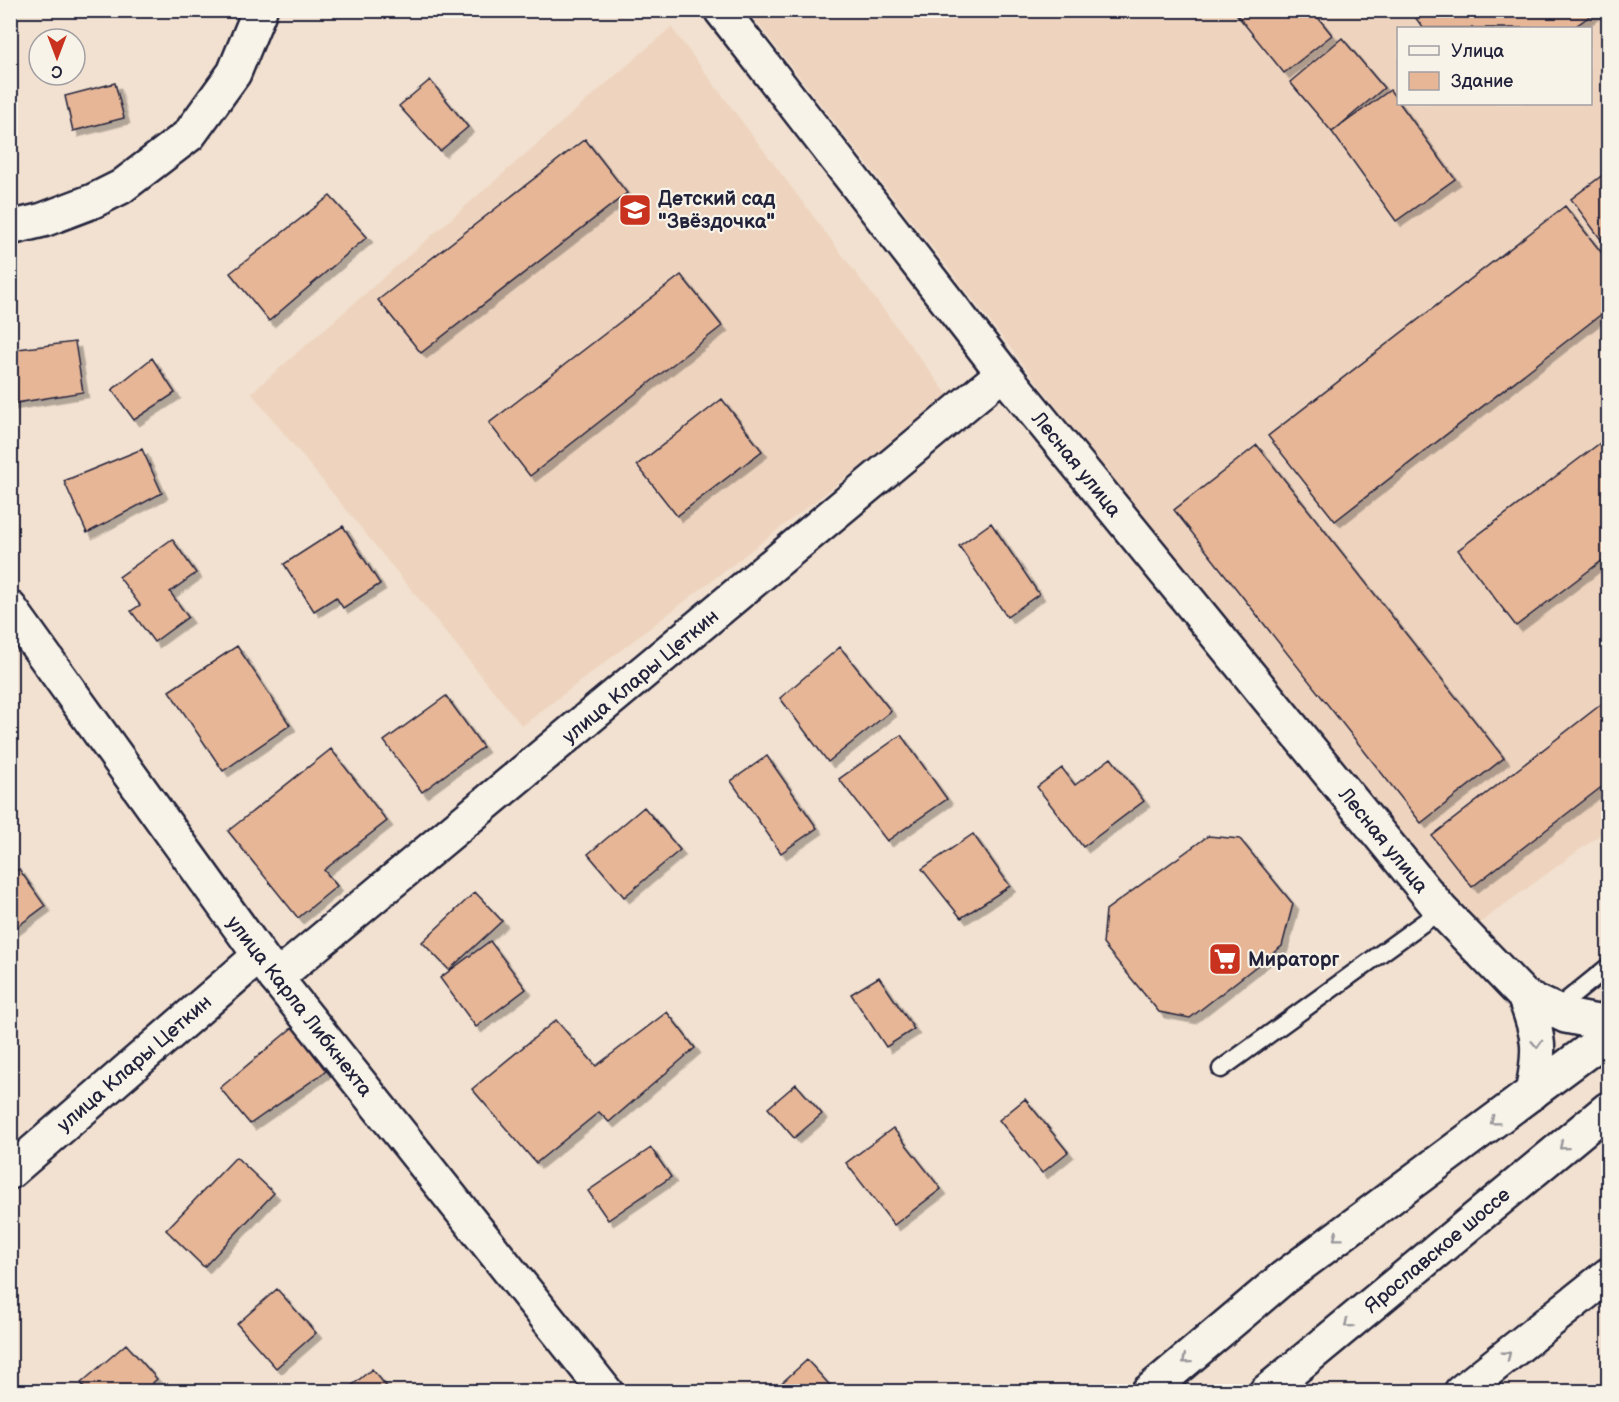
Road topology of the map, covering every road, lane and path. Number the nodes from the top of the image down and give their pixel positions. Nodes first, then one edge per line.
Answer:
1 (260, 10) edge
2 (721, 10) edge
3 (10, 228) edge
4 (1004, 373) junction
5 (10, 608) edge
6 (1442, 910) junction
7 (267, 967) junction
8 (1608, 967) edge
9 (1524, 996) junction
10 (1555, 1010) junction
11 (1608, 1020) edge
12 (1608, 1036) edge
13 (1221, 1069) dead end
14 (1532, 1093) junction
15 (1608, 1109) edge
16 (10, 1172) edge
17 (1608, 1275) edge
18 (606, 1392) edge
19 (1148, 1392) edge
20 (1266, 1392) edge
21 (1461, 1392) edge

1 - 3 main road
2 - 4 main road, Лесная улица
4 - 6 main road, Лесная улица
4 - 7 main road, улица Клары Цеткин
5 - 7 main road, улица Карла Либкнехта
6 - 9 main road, Лесная улица
6 - 13 lane
7 - 16 main road, улица Клары Цеткин
7 - 18 main road, улица Карла Либкнехта
8 - 10 lane
9 - 10 main road
9 -> 14 main road
10 - 11 main road
12 - 14 main road
14 -> 19 main road
15 -> 20 main road, Ярославское шоссе
21 -> 17 main road

